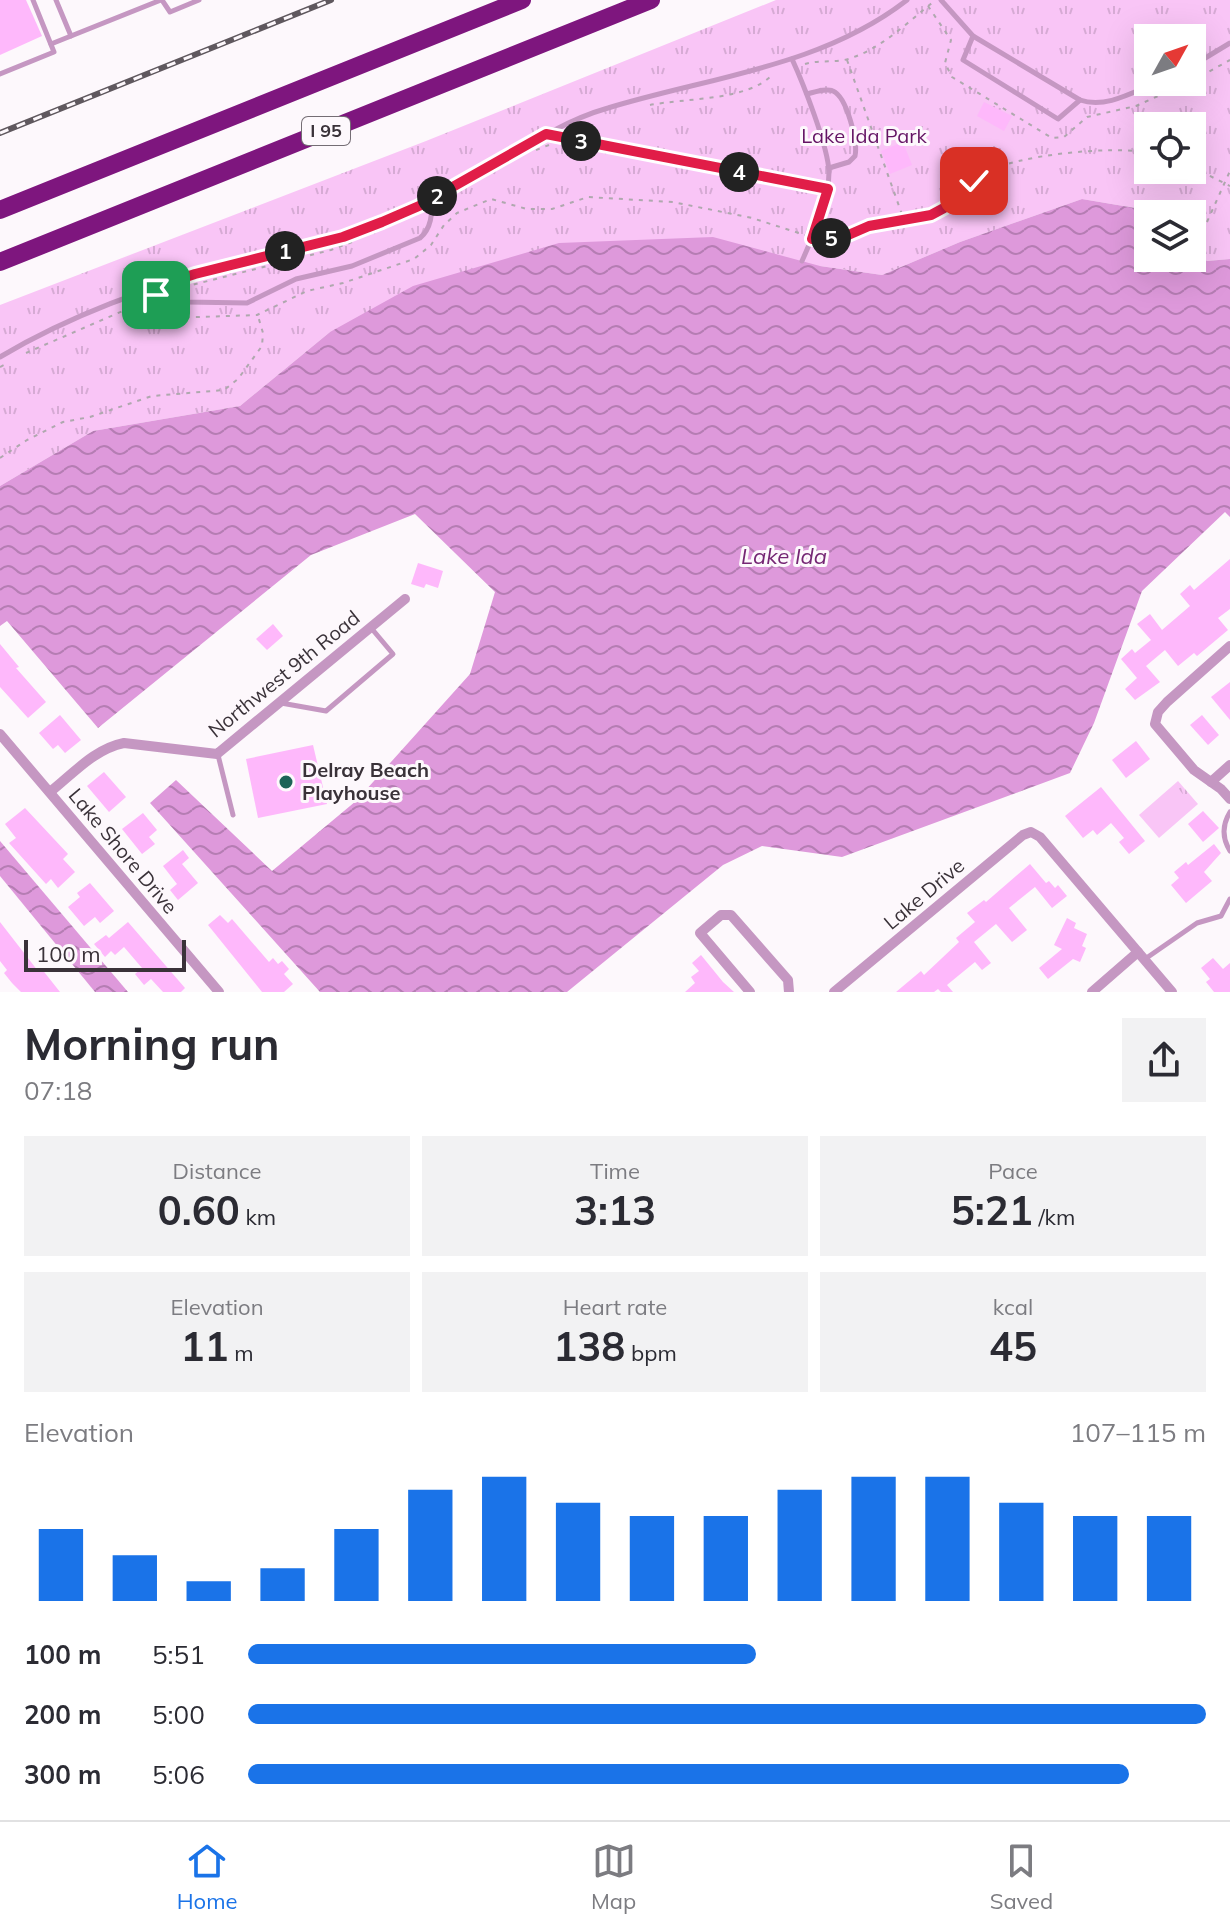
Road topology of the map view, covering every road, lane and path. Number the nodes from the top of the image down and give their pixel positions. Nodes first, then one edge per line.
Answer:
1 (33, 0) edge
2 (56, 0) edge
3 (161, 0) edge
4 (199, 0) edge
5 (522, 0) edge
6 (651, 0) edge
7 (907, 0) edge
8 (941, 0) edge
9 (928, 6) dead end
10 (71, 36) junction
11 (973, 36) junction
12 (1230, 43) edge
13 (51, 44) junction
14 (1206, 58) edge
15 (792, 59) junction
16 (846, 59) dead end
17 (1230, 60) edge
18 (1206, 73) edge
19 (0, 74) edge
20 (1134, 92) edge
21 (807, 94) junction
22 (1158, 96) edge
23 (1080, 100) junction
24 (546, 134) junction
25 (1134, 151) edge
26 (829, 168) junction
27 (1230, 171) edge
28 (1206, 174) edge
29 (1224, 184) junction
30 (1230, 186) edge
31 (828, 189) junction
32 (431, 199) junction
33 (0, 210) edge
34 (904, 220) junction
35 (1206, 224) edge
36 (812, 239) junction
37 (802, 261) dead end
38 (0, 262) edge
39 (143, 291) junction
40 (138, 307) dead end
41 (257, 315) junction
42 (0, 357) edge
43 (0, 458) edge
44 (405, 599) dead end
45 (370, 627) junction
46 (1230, 646) edge
47 (280, 703) junction
48 (0, 734) edge
49 (217, 754) junction
50 (1230, 765) edge
51 (1211, 782) junction
52 (50, 792) junction
53 (1230, 799) edge
54 (1230, 812) edge
55 (233, 815) dead end
56 (1230, 851) edge
57 (1230, 899) edge
58 (1141, 956) junction
59 (219, 992) edge
60 (750, 992) edge
61 (789, 992) edge
62 (834, 992) edge
63 (1092, 992) edge
64 (1172, 992) edge

1 - 13 lane
2 - 10 lane
3 - 4 lane
3 - 10 lane
5 - 33 highway, I 95
6 - 38 highway, I 95
7 - 15 lane
8 - 11 lane
9 - 22 path
10 - 13 lane
11 - 23 lane
11 - 23 lane
12 - 14 lane
13 - 19 lane
15 - 21 lane
15 - 24 lane
16 - 34 path
17 - 18 path
20 - 23 lane
21 - 26 lane
21 - 26 lane
24 - 31 lane
24 - 32 lane
25 - 34 path
26 - 31 lane
27 - 29 path
28 - 29 path
29 - 30 path
29 - 35 path
31 - 36 lane
32 - 39 lane
32 - 39 lane
34 - 36 path
36 - 37 lane
36 - 41 path
39 - 42 lane
40 - 41 path
41 - 43 path
44 - 45 street, Northwest 9th Road
45 - 47 street, Northwest 9th Road
45 - 47 lane
46 - 51 street
47 - 49 street, Northwest 9th Road
48 - 52 street, Lake Shore Drive
49 - 52 street, Northwest 9th Road
49 - 55 lane
50 - 51 street
51 - 53 street
52 - 59 street, Lake Shore Drive
54 - 56 lane
57 - 58 lane
58 - 62 street, Lake Drive
58 - 63 street
58 - 64 street
60 - 61 street

